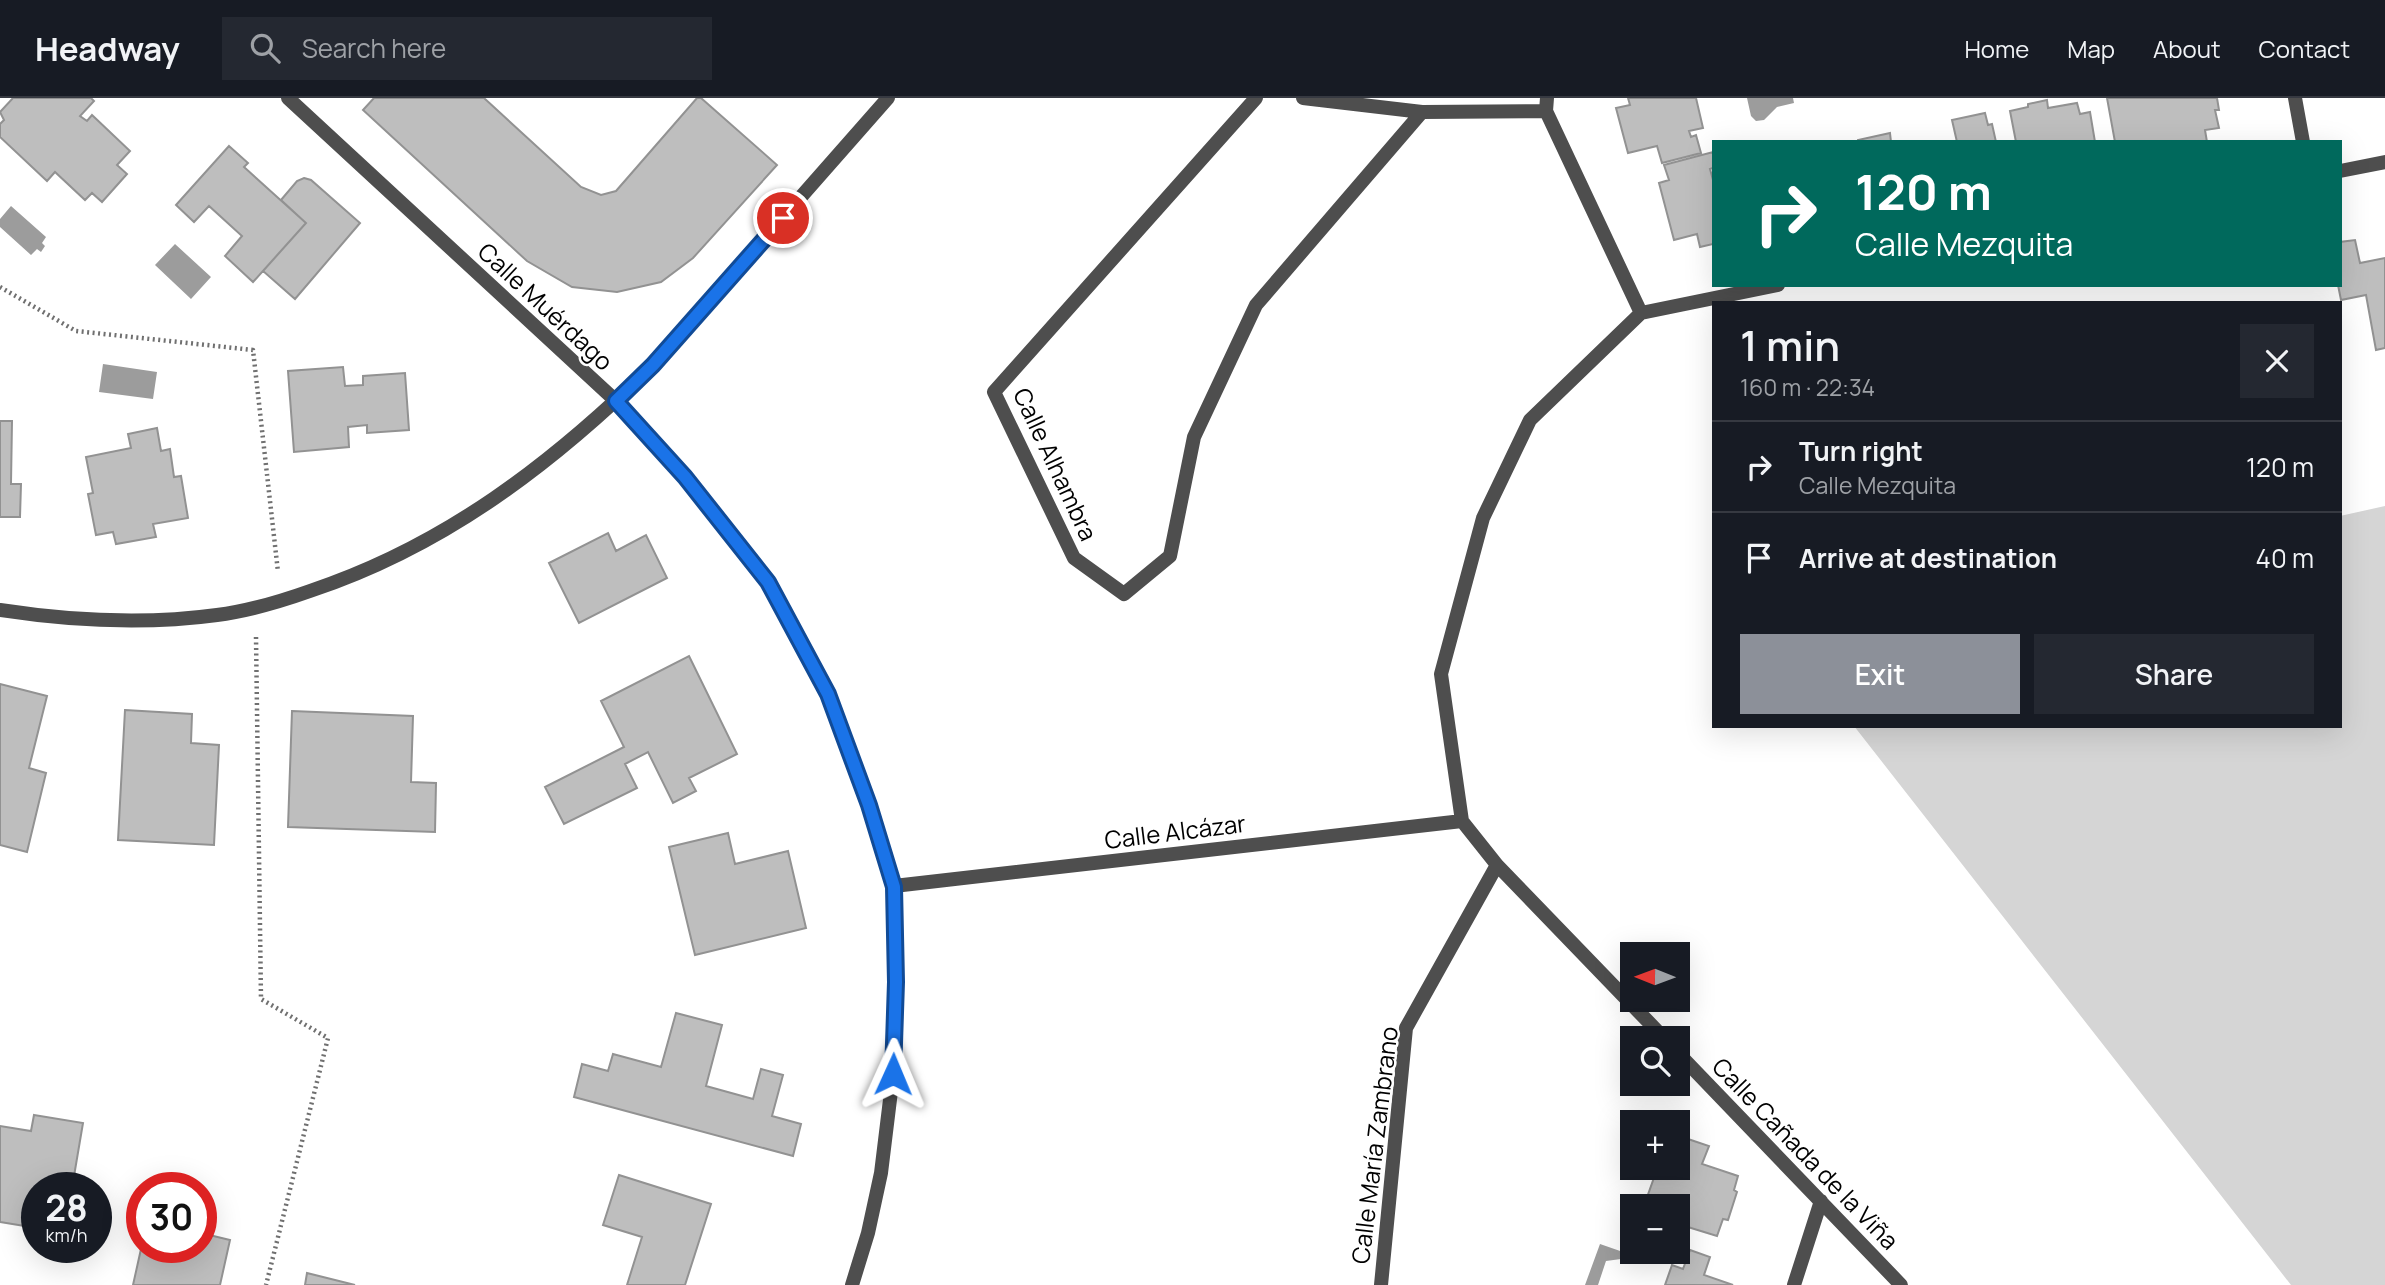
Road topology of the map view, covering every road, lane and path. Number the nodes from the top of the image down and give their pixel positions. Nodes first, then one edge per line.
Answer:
1 (288, 98) edge
2 (888, 98) edge
3 (1256, 98) edge
4 (1303, 98) edge
5 (2295, 98) edge
6 (1547, 104) edge
7 (1422, 112) junction
8 (2303, 140) edge
9 (2385, 162) edge
10 (2342, 171) edge
11 (0, 287) edge
12 (1768, 287) edge
13 (1641, 313) junction
14 (616, 401) junction
15 (282, 601) junction
16 (255, 608) junction
17 (0, 610) edge
18 (1461, 821) junction
19 (1497, 865) junction
20 (894, 887) junction
21 (1652, 1026) edge
22 (1690, 1065) edge
23 (1821, 1201) junction
24 (266, 1285) edge
25 (852, 1285) edge
26 (1381, 1285) edge
27 (1794, 1285) edge
28 (1901, 1285) edge

1 - 14 street, Calle Muérdago
2 - 14 street
3 - 7 street, Calle Alhambra
4 - 7 street
5 - 8 street
6 - 7 street
6 - 13 street
9 - 10 street
11 - 15 path
12 - 13 street
13 - 18 street
14 - 15 street
14 - 20 street, Calle Muérdago
15 - 16 street
16 - 17 street
16 - 24 path
18 - 19 street
18 - 20 street, Calle Alcázar
19 - 21 street
19 - 26 street, Calle María Zambrano
20 - 25 street, Calle Muérdago
22 - 23 street, Calle Cañada de la Viña
23 - 27 street
23 - 28 street, Calle Cañada de la Viña

